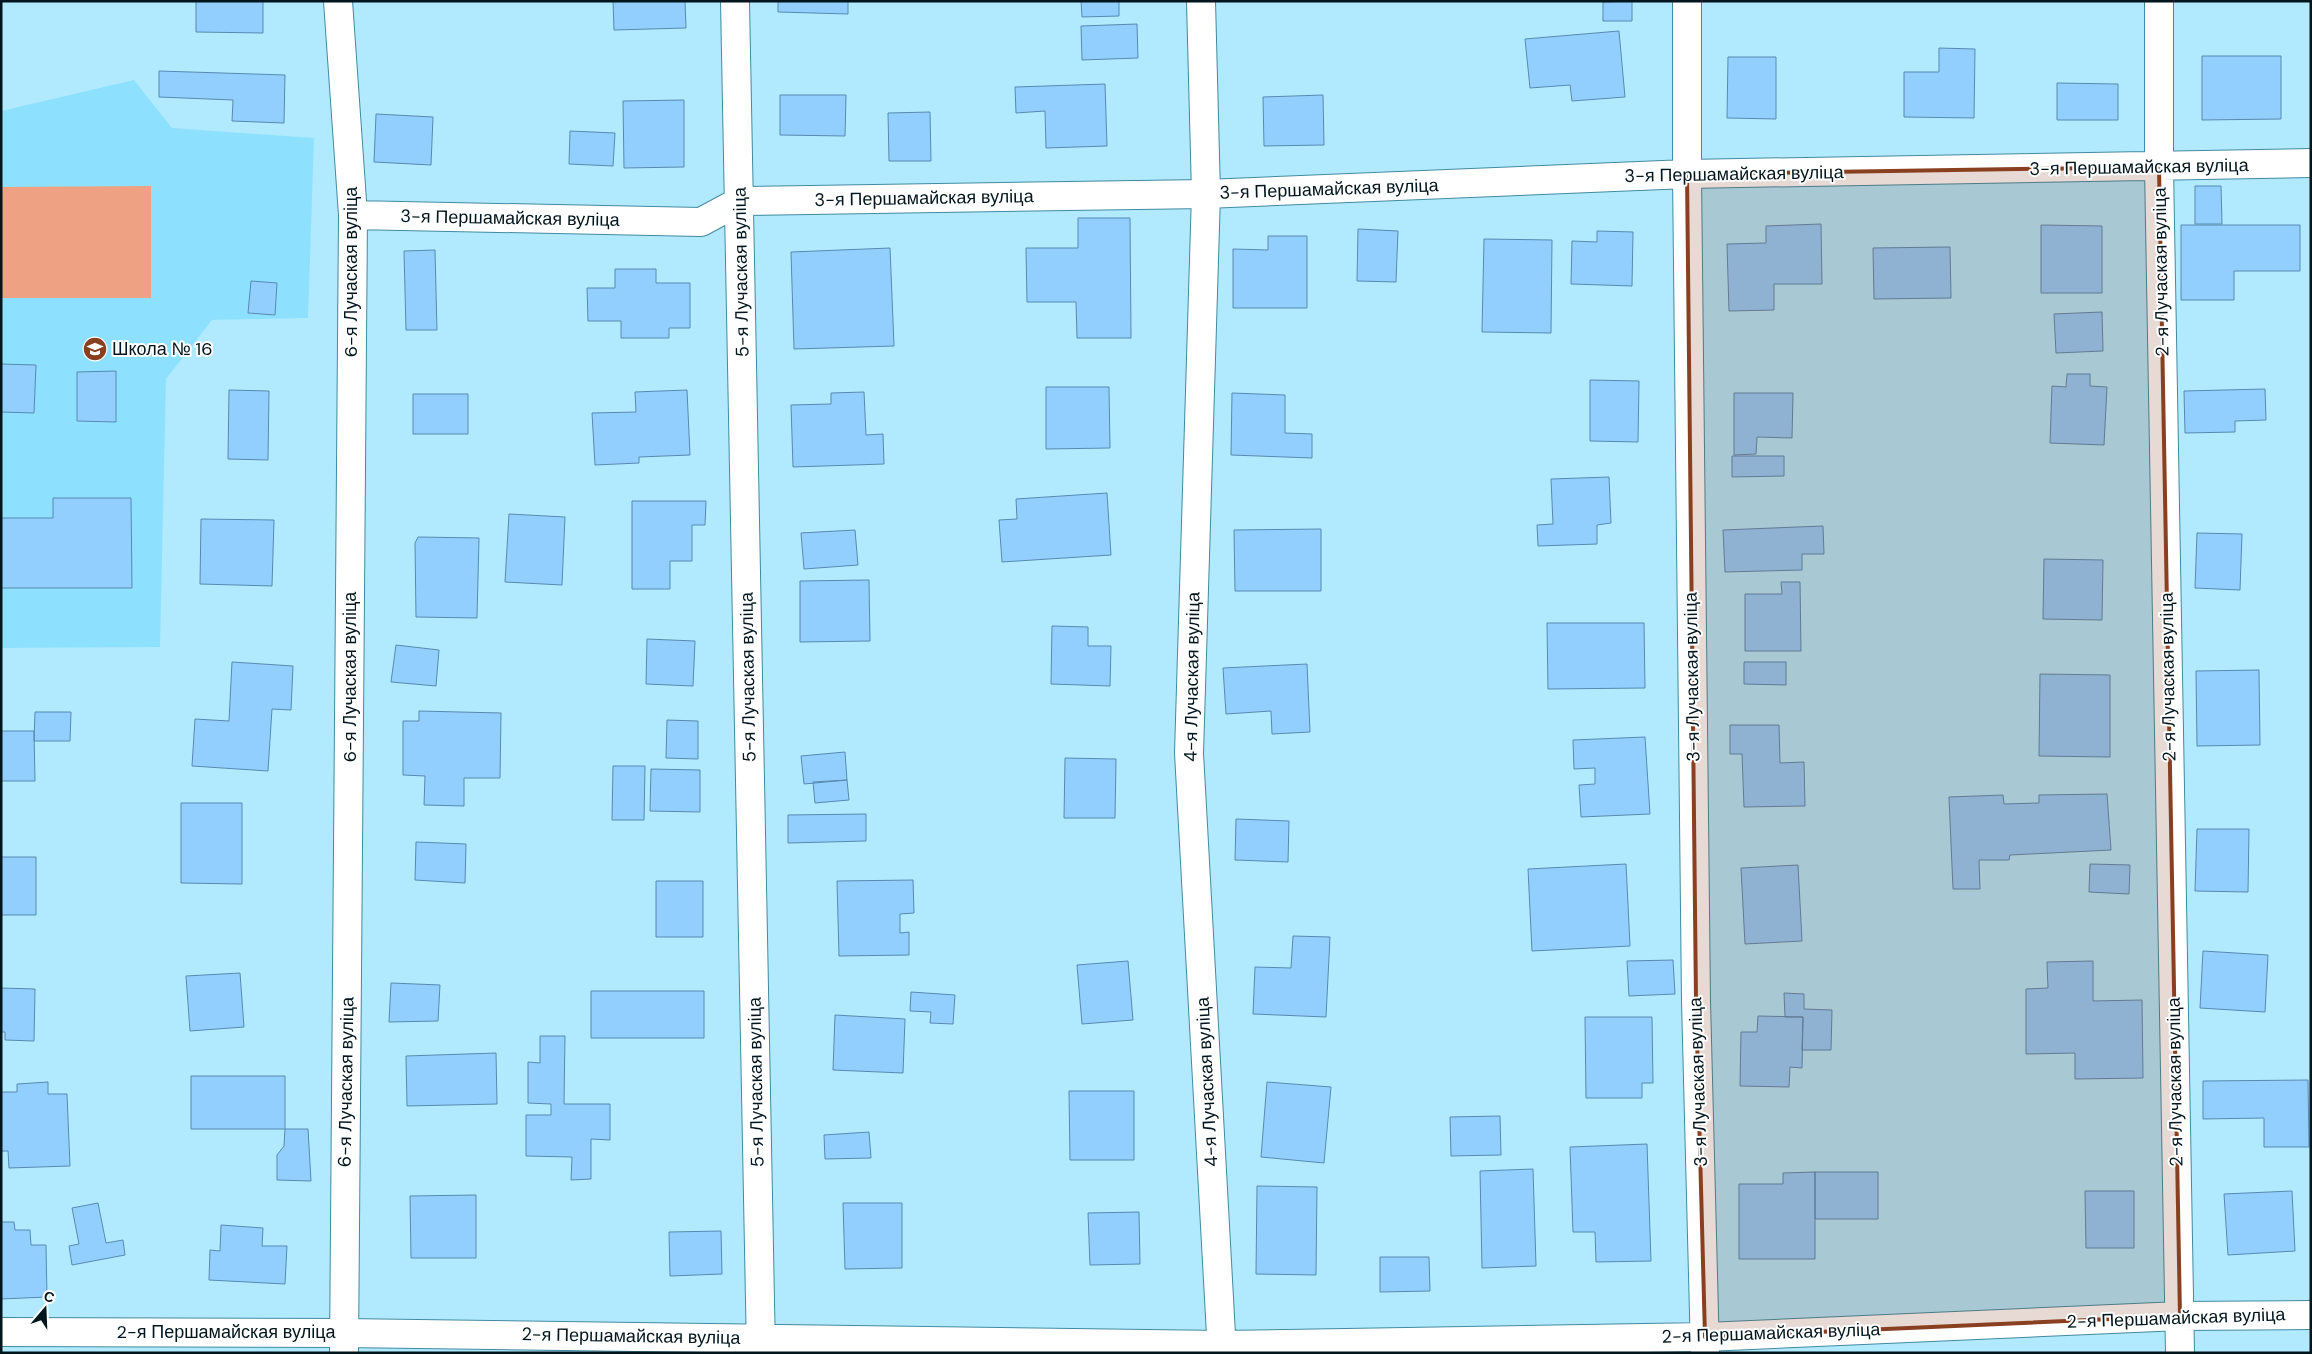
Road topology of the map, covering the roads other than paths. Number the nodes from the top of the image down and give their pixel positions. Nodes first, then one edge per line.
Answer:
1 (338, 1) edge
2 (735, 1) edge
3 (1201, 1) edge
4 (1687, 1) edge
5 (2159, 1) edge
6 (2311, 163) edge
7 (2159, 167) junction
8 (1686, 174) junction
9 (1206, 194) junction
10 (740, 201) junction
11 (353, 214) junction
12 (2311, 1315) edge
13 (2180, 1316) junction
14 (1, 1332) edge
15 (344, 1343) edge
16 (761, 1345) edge
17 (1705, 1345) edge
18 (1222, 1349) edge
19 (2180, 1353) edge

1 - 11 street, 6-я Лучаская вуліца
2 - 10 street, 5-я Лучаская вуліца
3 - 9 street, 4-я Лучаская вуліца
4 - 8 street, 3-я Лучаская вуліца
5 - 7 street, 2-я Лучаская вуліца
6 - 7 street, 3-я Першамайская вуліца
7 - 8 street, 3-я Першамайская вуліца
7 - 13 street, 2-я Лучаская вуліца
8 - 9 street, 3-я Першамайская вуліца
8 - 17 street, 3-я Лучаская вуліца
9 - 10 street, 3-я Першамайская вуліца
9 - 18 street, 4-я Лучаская вуліца
10 - 11 street, 3-я Першамайская вуліца
10 - 16 street, 5-я Лучаская вуліца
11 - 15 street, 6-я Лучаская вуліца
12 - 13 street, 2-я Першамайская вуліца
13 - 17 street, 2-я Першамайская вуліца
13 - 19 street, 2-я Лучаская вуліца
14 - 15 street, 2-я Першамайская вуліца
15 - 16 street, 2-я Першамайская вуліца
16 - 18 street, 2-я Першамайская вуліца
17 - 18 street, 2-я Першамайская вуліца

